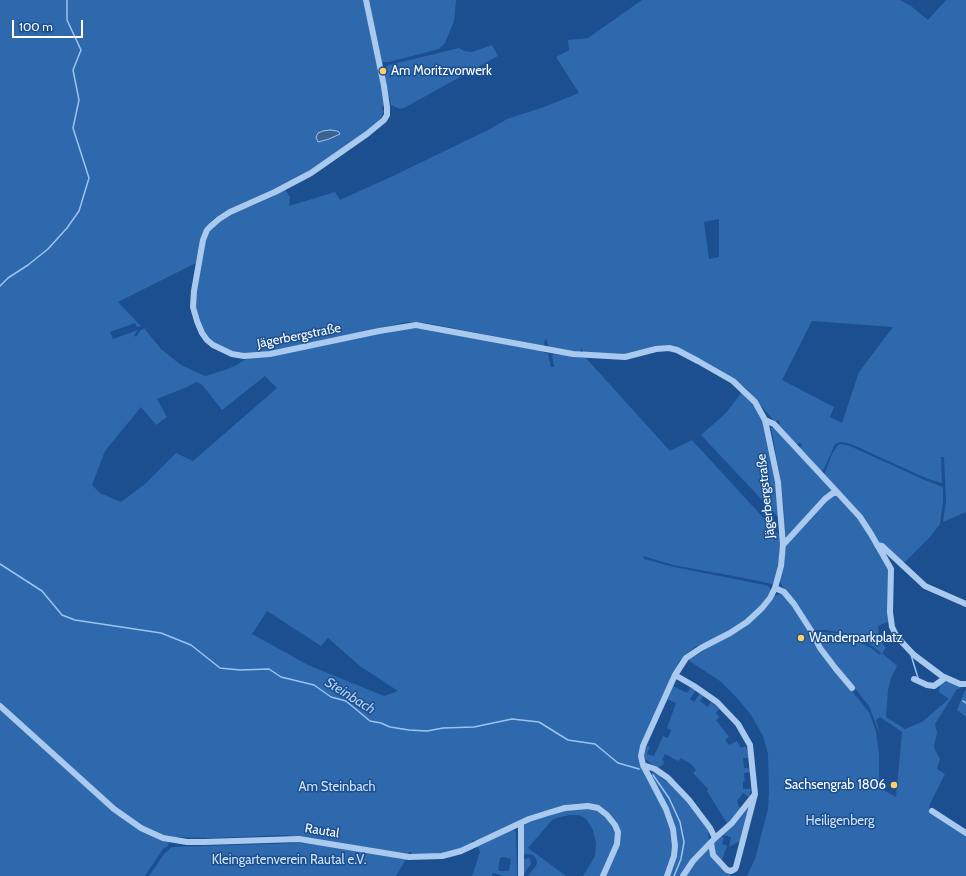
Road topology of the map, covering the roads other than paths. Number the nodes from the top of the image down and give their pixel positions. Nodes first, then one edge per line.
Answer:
1 (366, 0) edge
2 (766, 420) junction
3 (838, 493) junction
4 (877, 545) junction
5 (783, 546) junction
6 (775, 588) junction
7 (966, 604) edge
8 (676, 675) junction
9 (945, 678) junction
10 (914, 679) dead end
11 (965, 684) edge
12 (852, 688) dead end
13 (0, 706) edge
14 (643, 765) junction
15 (755, 794) junction
16 (932, 811) dead end
17 (521, 823) junction
18 (966, 833) edge
19 (713, 841) junction
20 (520, 876) edge
21 (602, 876) edge
22 (667, 876) edge
23 (683, 876) edge

1 - 2 street, Jägerbergstraße
2 - 3 street, Jägerbergstraße
2 - 5 street, Jägerbergstraße
3 - 4 street, Jägerbergstraße
3 - 5 street, Jägerbergstraße
4 - 7 street
4 - 9 street, Jägerbergstraße
5 - 6 street, Jägerbergstraße
6 - 8 street, Jägerbergstraße
6 - 12 street
8 - 14 street, Jägerbergstraße
8 - 15 street
9 - 10 street
9 - 11 street, Jägerbergstraße
13 - 17 street, Rautal
14 - 19 street
14 - 22 street
15 - 19 street
15 - 19 street
16 - 18 street
17 - 20 street
17 - 21 street, Rautal
19 - 23 street

